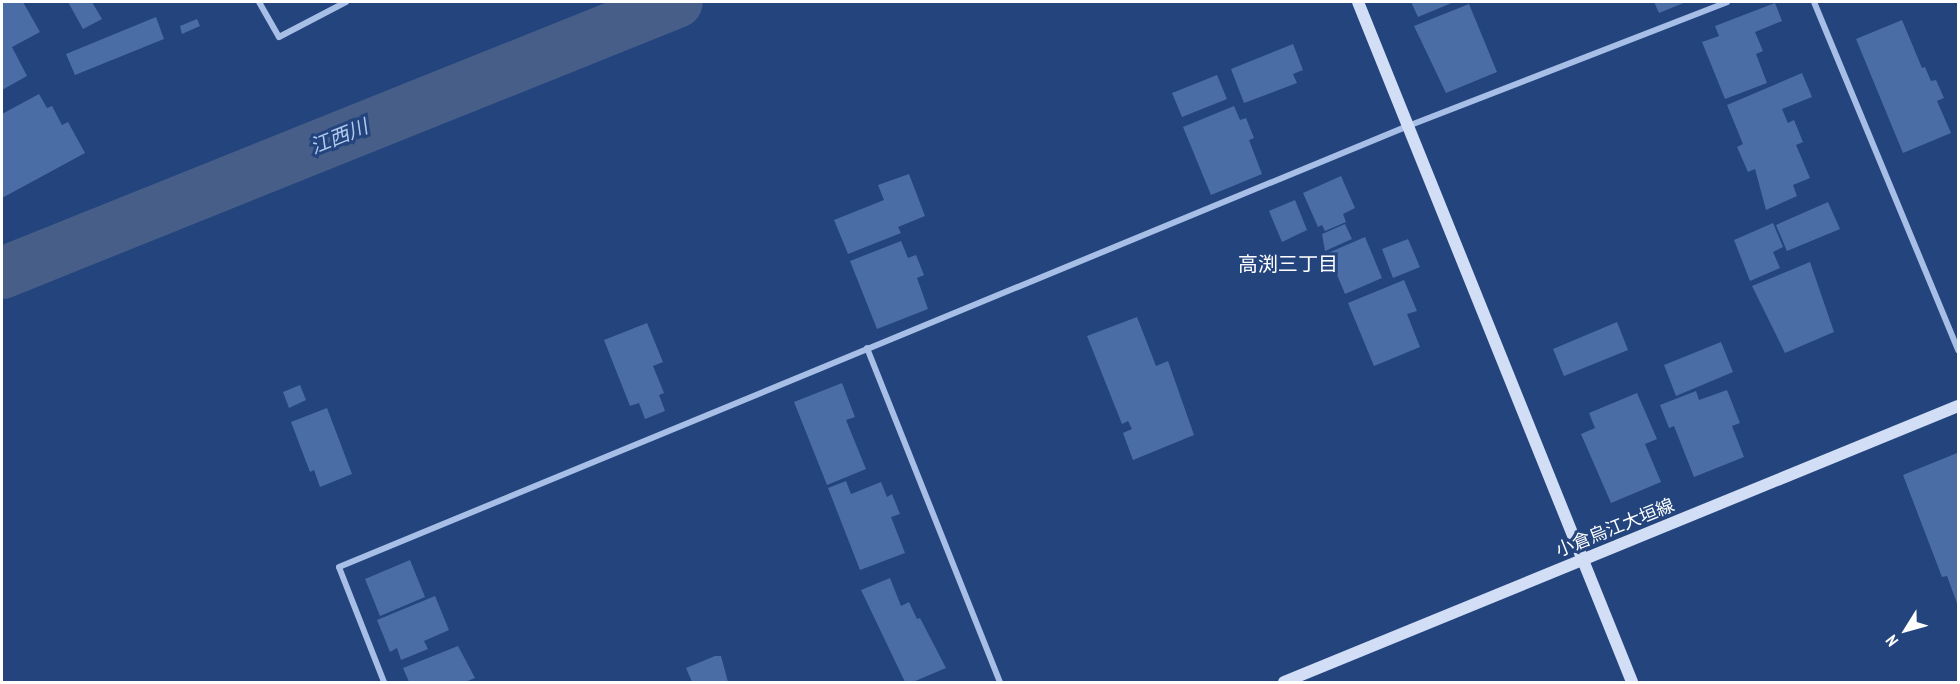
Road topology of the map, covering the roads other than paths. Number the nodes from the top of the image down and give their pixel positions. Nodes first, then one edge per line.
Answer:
1 (259, 2) edge
2 (346, 2) edge
3 (1358, 2) edge
4 (1727, 2) edge
5 (1814, 2) edge
6 (1408, 126) junction
7 (867, 348) junction
8 (1959, 350) edge
9 (1959, 406) edge
10 (1583, 561) junction
11 (384, 682) edge
12 (1000, 682) edge
13 (1284, 682) edge
14 (1632, 682) edge

1 - 2 street
3 - 6 street
4 - 6 street
5 - 8 street
6 - 7 street
6 - 10 street
7 - 11 street
7 - 12 street
9 - 10 street, 小倉烏江大垣線
10 - 13 street, 小倉烏江大垣線
10 - 14 street

